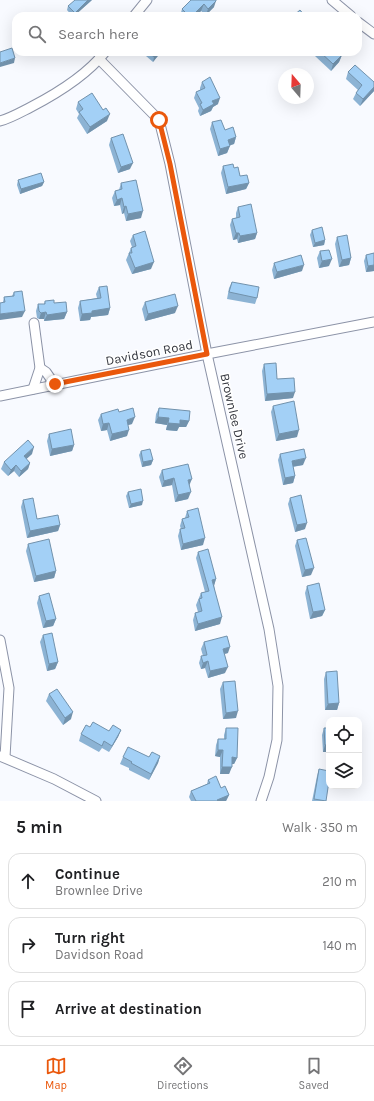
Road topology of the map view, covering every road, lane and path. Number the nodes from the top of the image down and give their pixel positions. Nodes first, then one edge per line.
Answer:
1 (147, 0) edge
2 (332, 0) edge
3 (137, 12) edge
4 (346, 12) edge
5 (362, 25) edge
6 (374, 34) edge
7 (102, 56) edge
8 (0, 121) edge
9 (374, 322) edge
10 (34, 323) dead end
11 (207, 354) junction
12 (40, 368) junction
13 (55, 384) junction
14 (34, 389) junction
15 (0, 396) edge
16 (0, 640) edge
17 (2, 757) edge
18 (96, 801) edge
19 (261, 801) edge

1 - 3 street
2 - 4 street
5 - 6 street
7 - 8 street
7 - 11 street, Brownlee Drive
9 - 11 street, Davidson Road
10 - 12 street
11 - 13 street, Davidson Road
11 - 19 street, Brownlee Drive
12 - 13 street
12 - 14 street
13 - 14 street, Davidson Road
14 - 15 street, Davidson Road
16 - 17 street
17 - 18 street

